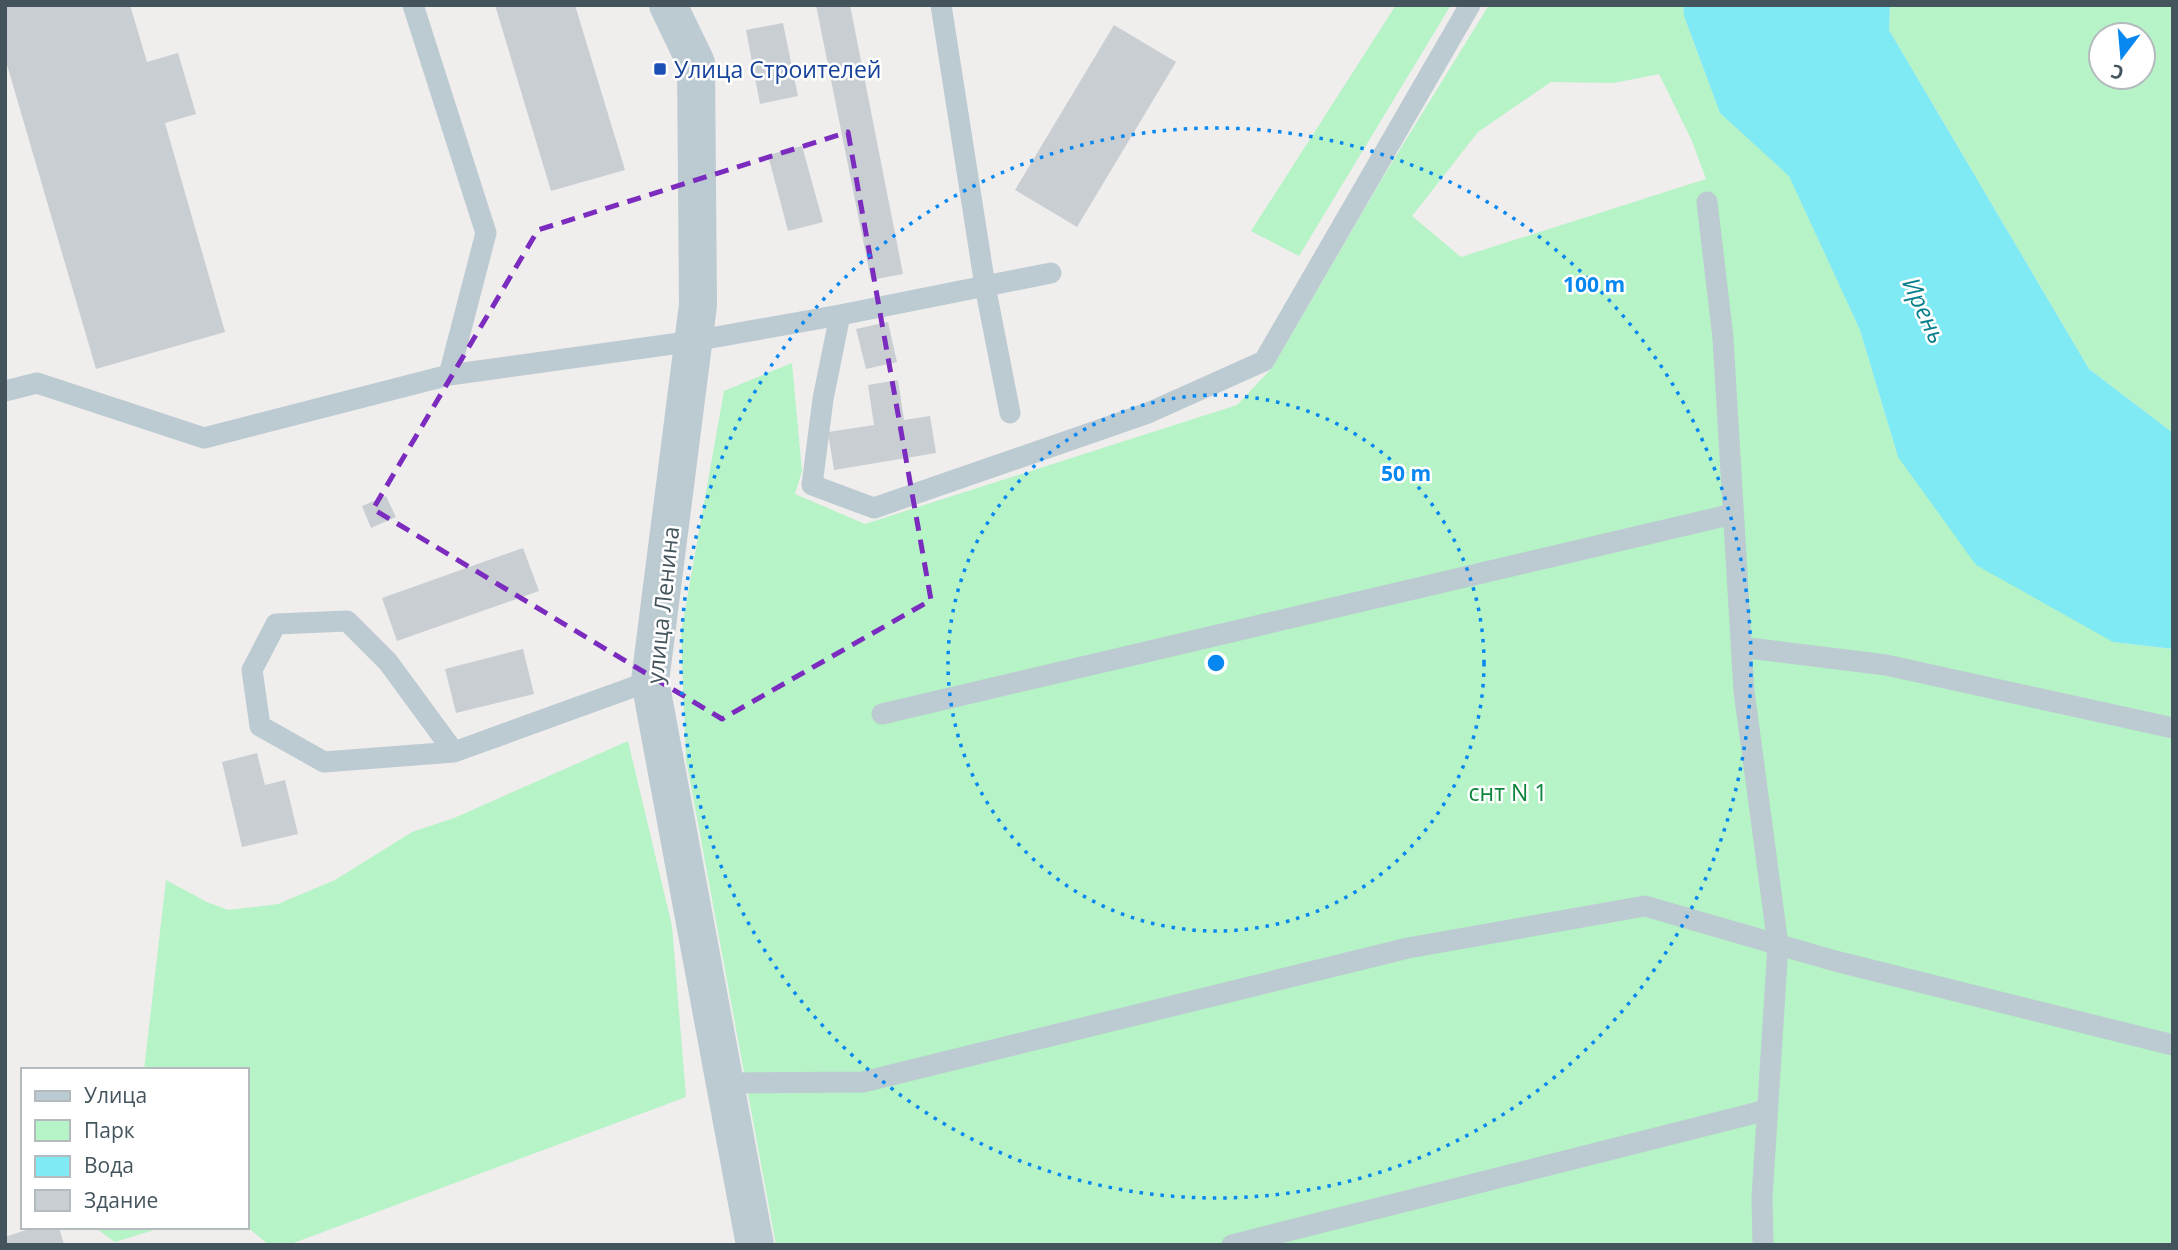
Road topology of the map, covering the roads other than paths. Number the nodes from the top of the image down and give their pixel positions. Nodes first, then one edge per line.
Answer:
1 (413, 5) edge
2 (668, 5) edge
3 (941, 5) edge
4 (1470, 5) edge
5 (1707, 202) dead end
6 (1051, 273) dead end
7 (985, 286) junction
8 (839, 316) junction
9 (694, 341) junction
10 (449, 375) junction
11 (5, 391) edge
12 (1010, 413) dead end
13 (1733, 514) junction
14 (1741, 647) junction
15 (650, 681) junction
16 (882, 714) dead end
17 (2173, 728) edge
18 (454, 752) junction
19 (1778, 945) junction
20 (2173, 1045) edge
21 (725, 1083) junction
22 (1767, 1110) junction
23 (755, 1245) edge
24 (1232, 1245) edge
25 (1763, 1245) edge

1 - 10 lane
2 - 9 street, улица Ленина
3 - 7 lane
4 - 8 lane
5 - 13 lane
6 - 7 lane
7 - 8 lane
7 - 12 lane
8 - 9 lane
9 - 10 lane
9 - 15 street, улица Ленина
10 - 11 lane
13 - 14 lane
13 - 16 lane
14 - 17 lane
14 - 19 lane
15 - 18 lane
15 - 21 street, улица Ленина
18 - 18 lane
19 - 20 lane
19 - 21 lane
19 - 22 lane
21 - 23 street, улица Ленина
22 - 24 lane
22 - 25 lane

